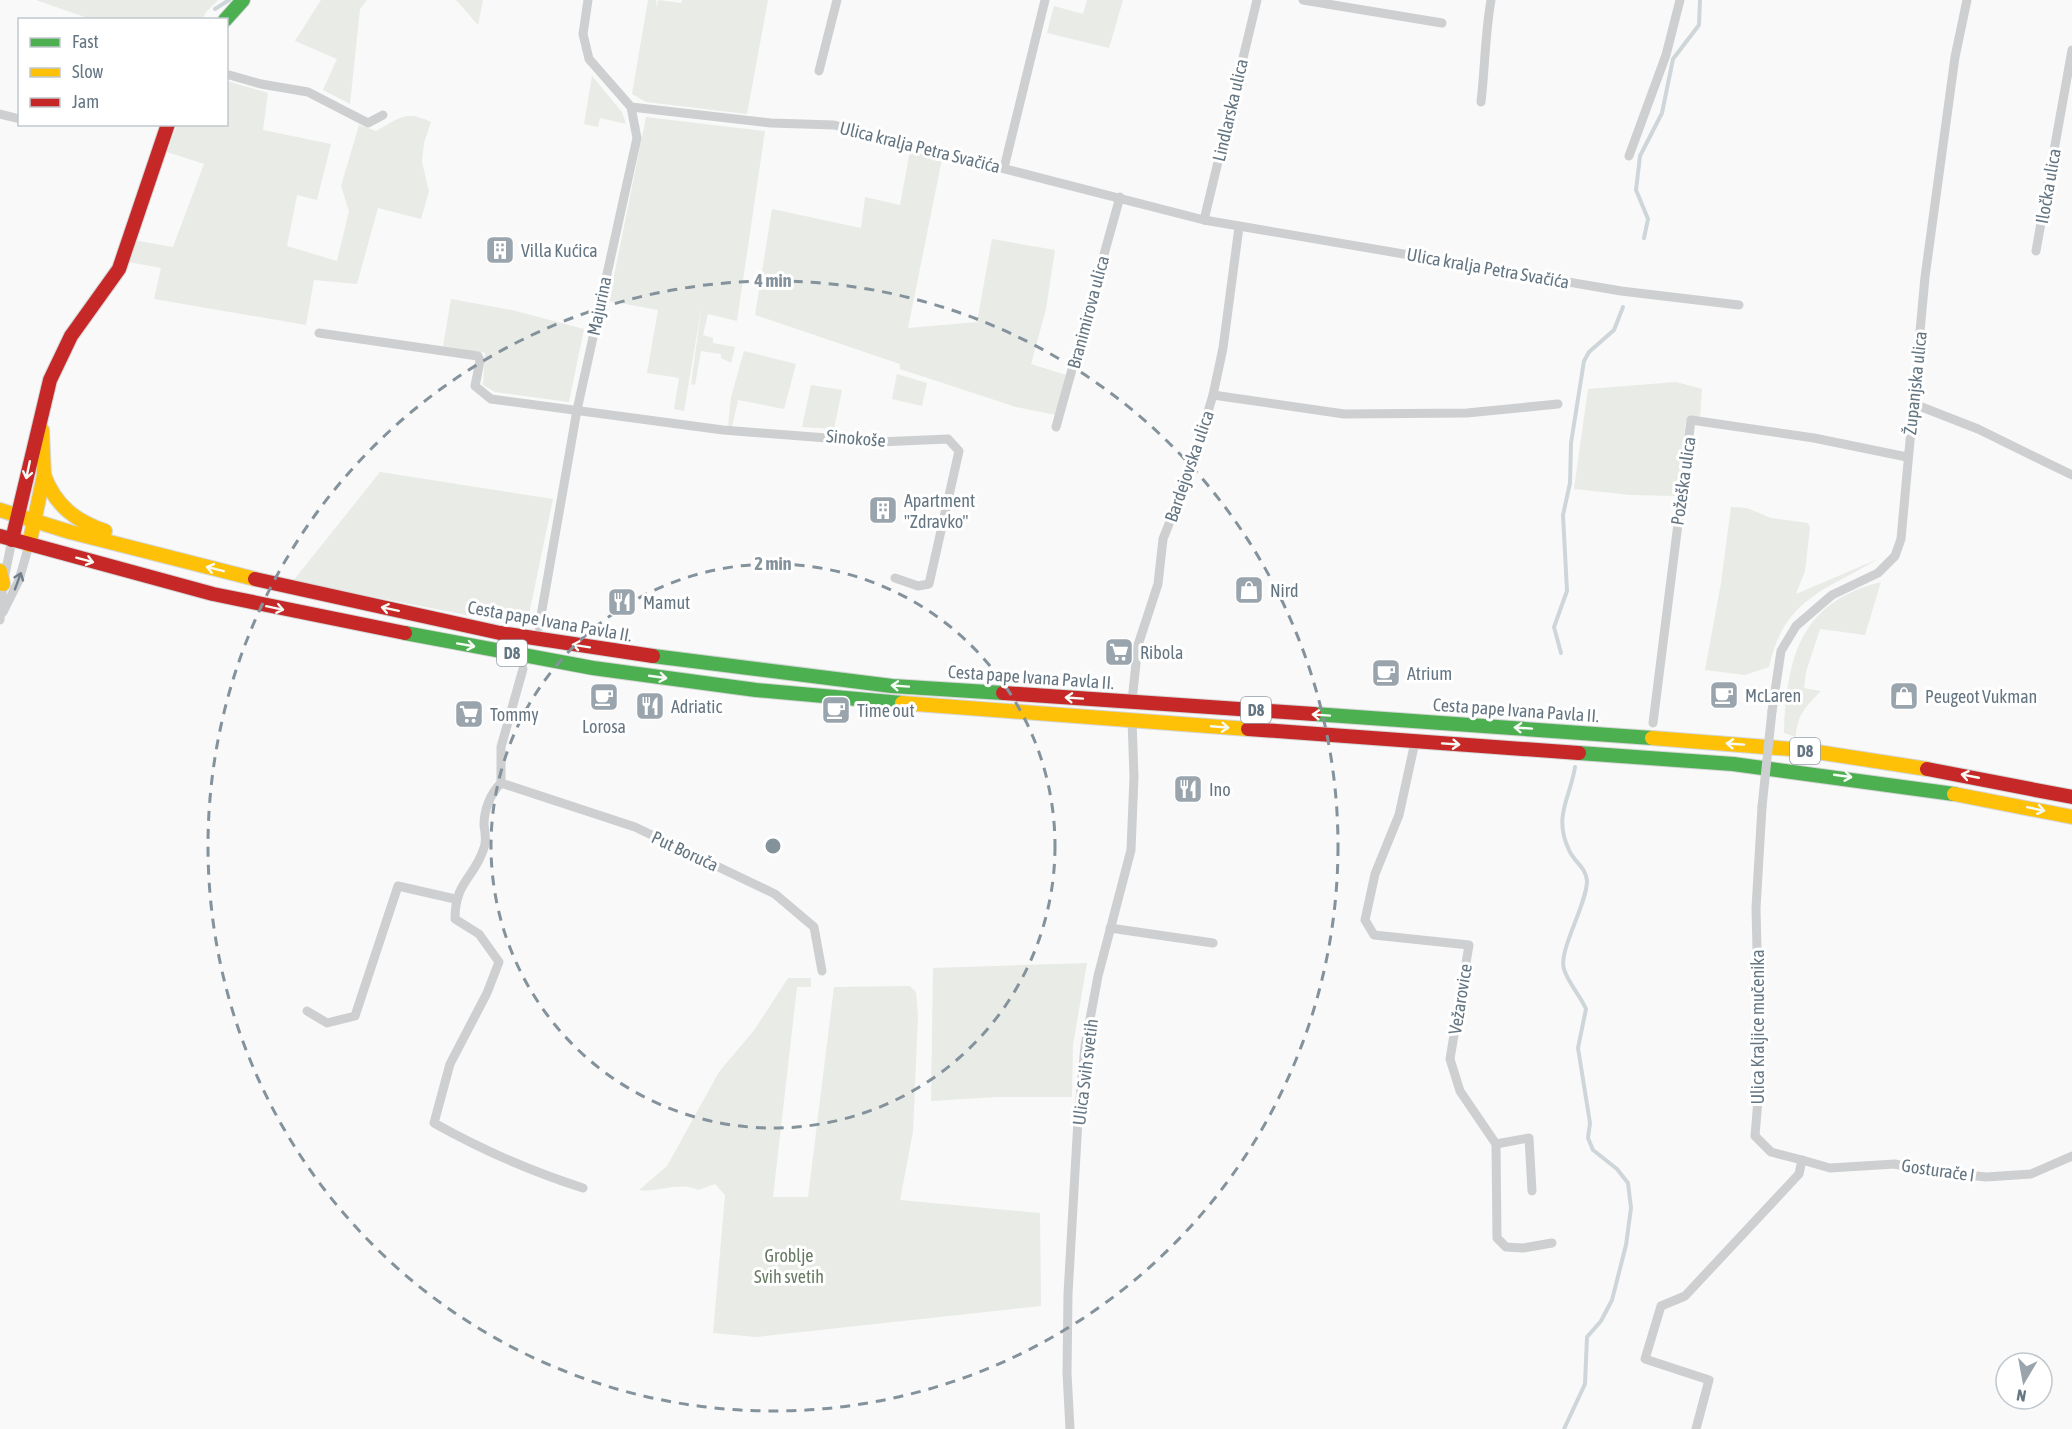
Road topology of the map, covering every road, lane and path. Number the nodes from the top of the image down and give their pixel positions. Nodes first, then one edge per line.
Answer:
1 (243, 0) edge
2 (588, 0) edge
3 (837, 0) edge
4 (1045, 0) edge
5 (1257, 0) edge
6 (1303, 0) edge
7 (1491, 0) edge
8 (1680, 0) edge
9 (1967, 0) edge
10 (227, 18) edge
11 (1442, 22) dead end
12 (2072, 50) edge
13 (819, 71) dead end
14 (228, 75) edge
15 (1481, 102) dead end
16 (631, 107) junction
17 (0, 114) edge
18 (383, 115) dead end
19 (18, 118) edge
20 (167, 126) edge
21 (1629, 156) dead end
22 (1004, 168) junction
23 (1120, 197) junction
24 (1204, 220) junction
25 (1239, 227) junction
26 (2036, 251) dead end
27 (1739, 305) dead end
28 (319, 333) dead end
29 (1213, 395) junction
30 (1558, 404) dead end
31 (1914, 405) junction
32 (577, 410) junction
33 (41, 425) junction
34 (1056, 427) dead end
35 (1907, 457) junction
36 (44, 475) junction
37 (2072, 475) edge
38 (0, 510) edge
39 (18, 516) junction
40 (35, 521) junction
41 (6, 538) edge
42 (29, 545) junction
43 (133, 548) junction
44 (2, 577) edge
45 (895, 578) dead end
46 (1, 617) edge
47 (539, 627) dead end
48 (523, 669) dead end
49 (1132, 701) junction
50 (1132, 720) junction
51 (1653, 723) dead end
52 (1415, 742) junction
53 (501, 783) junction
54 (2072, 797) edge
55 (1762, 807) joint
56 (2072, 816) edge
57 (455, 899) junction
58 (1110, 928) junction
59 (1214, 943) dead end
60 (822, 971) dead end
61 (307, 1011) dead end
62 (1496, 1144) junction
63 (2072, 1156) edge
64 (1802, 1160) junction
65 (582, 1188) dead end
66 (1532, 1191) dead end
67 (1552, 1243) dead end
68 (1070, 1429) edge
69 (1695, 1429) edge

1 - 10 main road
2 - 16 street
3 - 13 street
4 - 22 street
5 - 24 street, Lindlarska ulica
6 - 11 street
7 - 15 street
8 - 21 street
9 - 31 street, Županjska ulica
12 - 26 street, Iločka ulica
14 - 18 street
16 - 22 street, Ulica kralja Petra Svačića
16 - 32 street, Majurina
17 - 19 street
20 - 33 main road
22 - 23 street, Ulica kralja Petra Svačića
23 - 24 street, Ulica kralja Petra Svačića
23 - 34 street, Branimirova ulica
24 - 25 street
25 - 27 street, Ulica kralja Petra Svačića
25 - 29 street, Bardejovska ulica
28 - 32 street
29 - 30 street
29 - 49 street, Bardejovska ulica
31 - 35 street, Županjska ulica
31 - 37 street
32 - 45 street, Sinokoše
32 - 47 street, Majurina
33 - 36 main road
33 -> 39 main road
35 - 51 street, Požeška ulica
35 - 55 street, Županjska ulica, bridge
36 - 40 main road
36 - 43 main road
38 - 39 main road, Cesta pape Ivana Pavla II. / D8
39 - 40 main road, Cesta pape Ivana Pavla II. / D8
39 - 41 main road
40 - 42 main road
40 - 43 main road, Cesta pape Ivana Pavla II. / D8
41 - 42 main road, Cesta pape Ivana Pavla II. / D8
41 - 44 street
46 -> 42 street
42 -> 50 main road, Cesta pape Ivana Pavla II. / D8
49 -> 43 main road, Cesta pape Ivana Pavla II. / D8
44 - 46 street
48 - 53 street
54 -> 49 main road, Cesta pape Ivana Pavla II. / D8
50 -> 52 main road, Cesta pape Ivana Pavla II. / D8
50 - 58 street, Ulica Svih svetih
52 -> 56 main road, Cesta pape Ivana Pavla II. / D8
52 - 62 street, Vežarovice
53 - 57 street
53 - 60 street, Put Boruča
55 - 64 street, Ulica Kraljice mučenika
57 - 61 street
57 - 65 street
58 - 59 street
58 - 68 street, Ulica Svih svetih
62 - 66 street
62 - 67 street
63 - 64 street, Gosturače I
64 - 69 street

